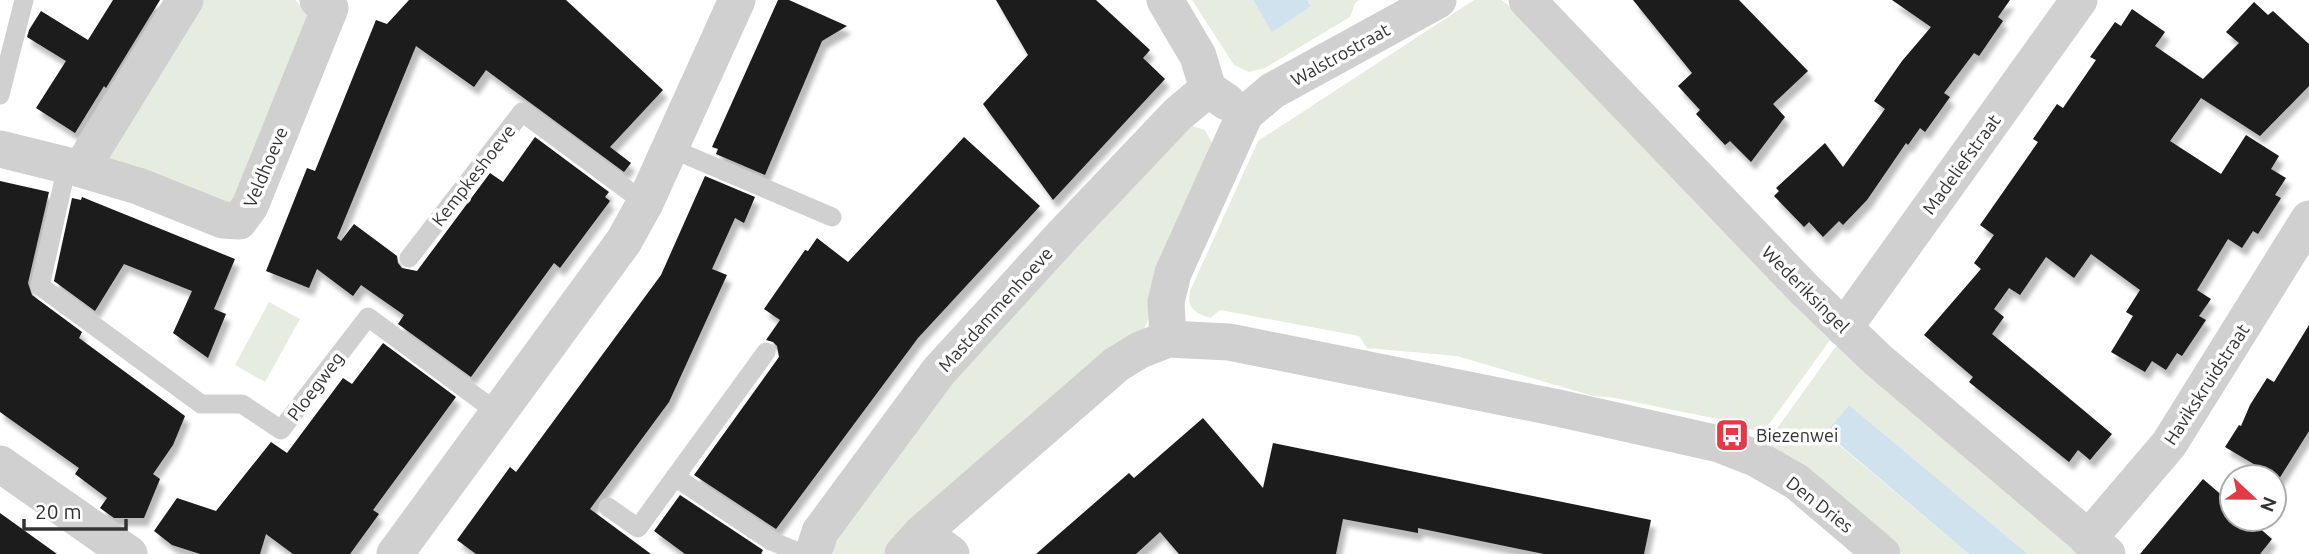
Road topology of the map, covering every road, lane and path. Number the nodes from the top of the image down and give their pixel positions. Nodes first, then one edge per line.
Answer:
1 (24, 0) edge
2 (185, 0) edge
3 (737, 0) edge
4 (1165, 0) edge
5 (1438, 0) edge
6 (1527, 0) edge
7 (2079, 0) edge
8 (329, 3) edge
9 (1388, 12) edge
10 (1208, 89) junction
11 (0, 95) edge
12 (1245, 114) junction
13 (670, 148) junction
14 (0, 149) edge
15 (74, 167) junction
16 (645, 203) junction
17 (832, 217) dead end
18 (2309, 219) edge
19 (409, 258) dead end
20 (1844, 328) junction
21 (1168, 339) junction
22 (766, 352) dead end
23 (498, 413) junction
24 (0, 464) edge
25 (676, 477) junction
26 (608, 507) dead end
27 (913, 544) edge
28 (2097, 546) edge
29 (402, 552) edge
30 (129, 554) edge
31 (804, 554) edge
32 (813, 554) edge
33 (951, 554) edge
34 (1882, 554) edge

1 - 11 lane
2 - 15 street
3 - 13 street
4 - 10 street
5 - 9 street, Walstrostraat
6 - 20 street, Wederiksingel
7 - 20 street, Madeliefstraat
8 - 15 street, Veldhoeve
9 - 12 street, Walstrostraat
10 - 12 street
10 - 32 street, Mastdammenhoeve
12 - 21 street
13 - 16 street
13 - 17 lane
14 - 15 street, Veldhoeve
15 - 23 lane, Ploegweg
16 - 19 lane, Kempkeshoeve
16 - 23 street
18 - 28 street, Havikskruidstraat
20 - 28 street, Wederiksingel
21 - 27 street
21 - 34 street, Den Dries
22 - 25 lane
23 - 29 street
24 - 30 street
25 - 26 lane
25 - 31 lane
27 - 33 street

